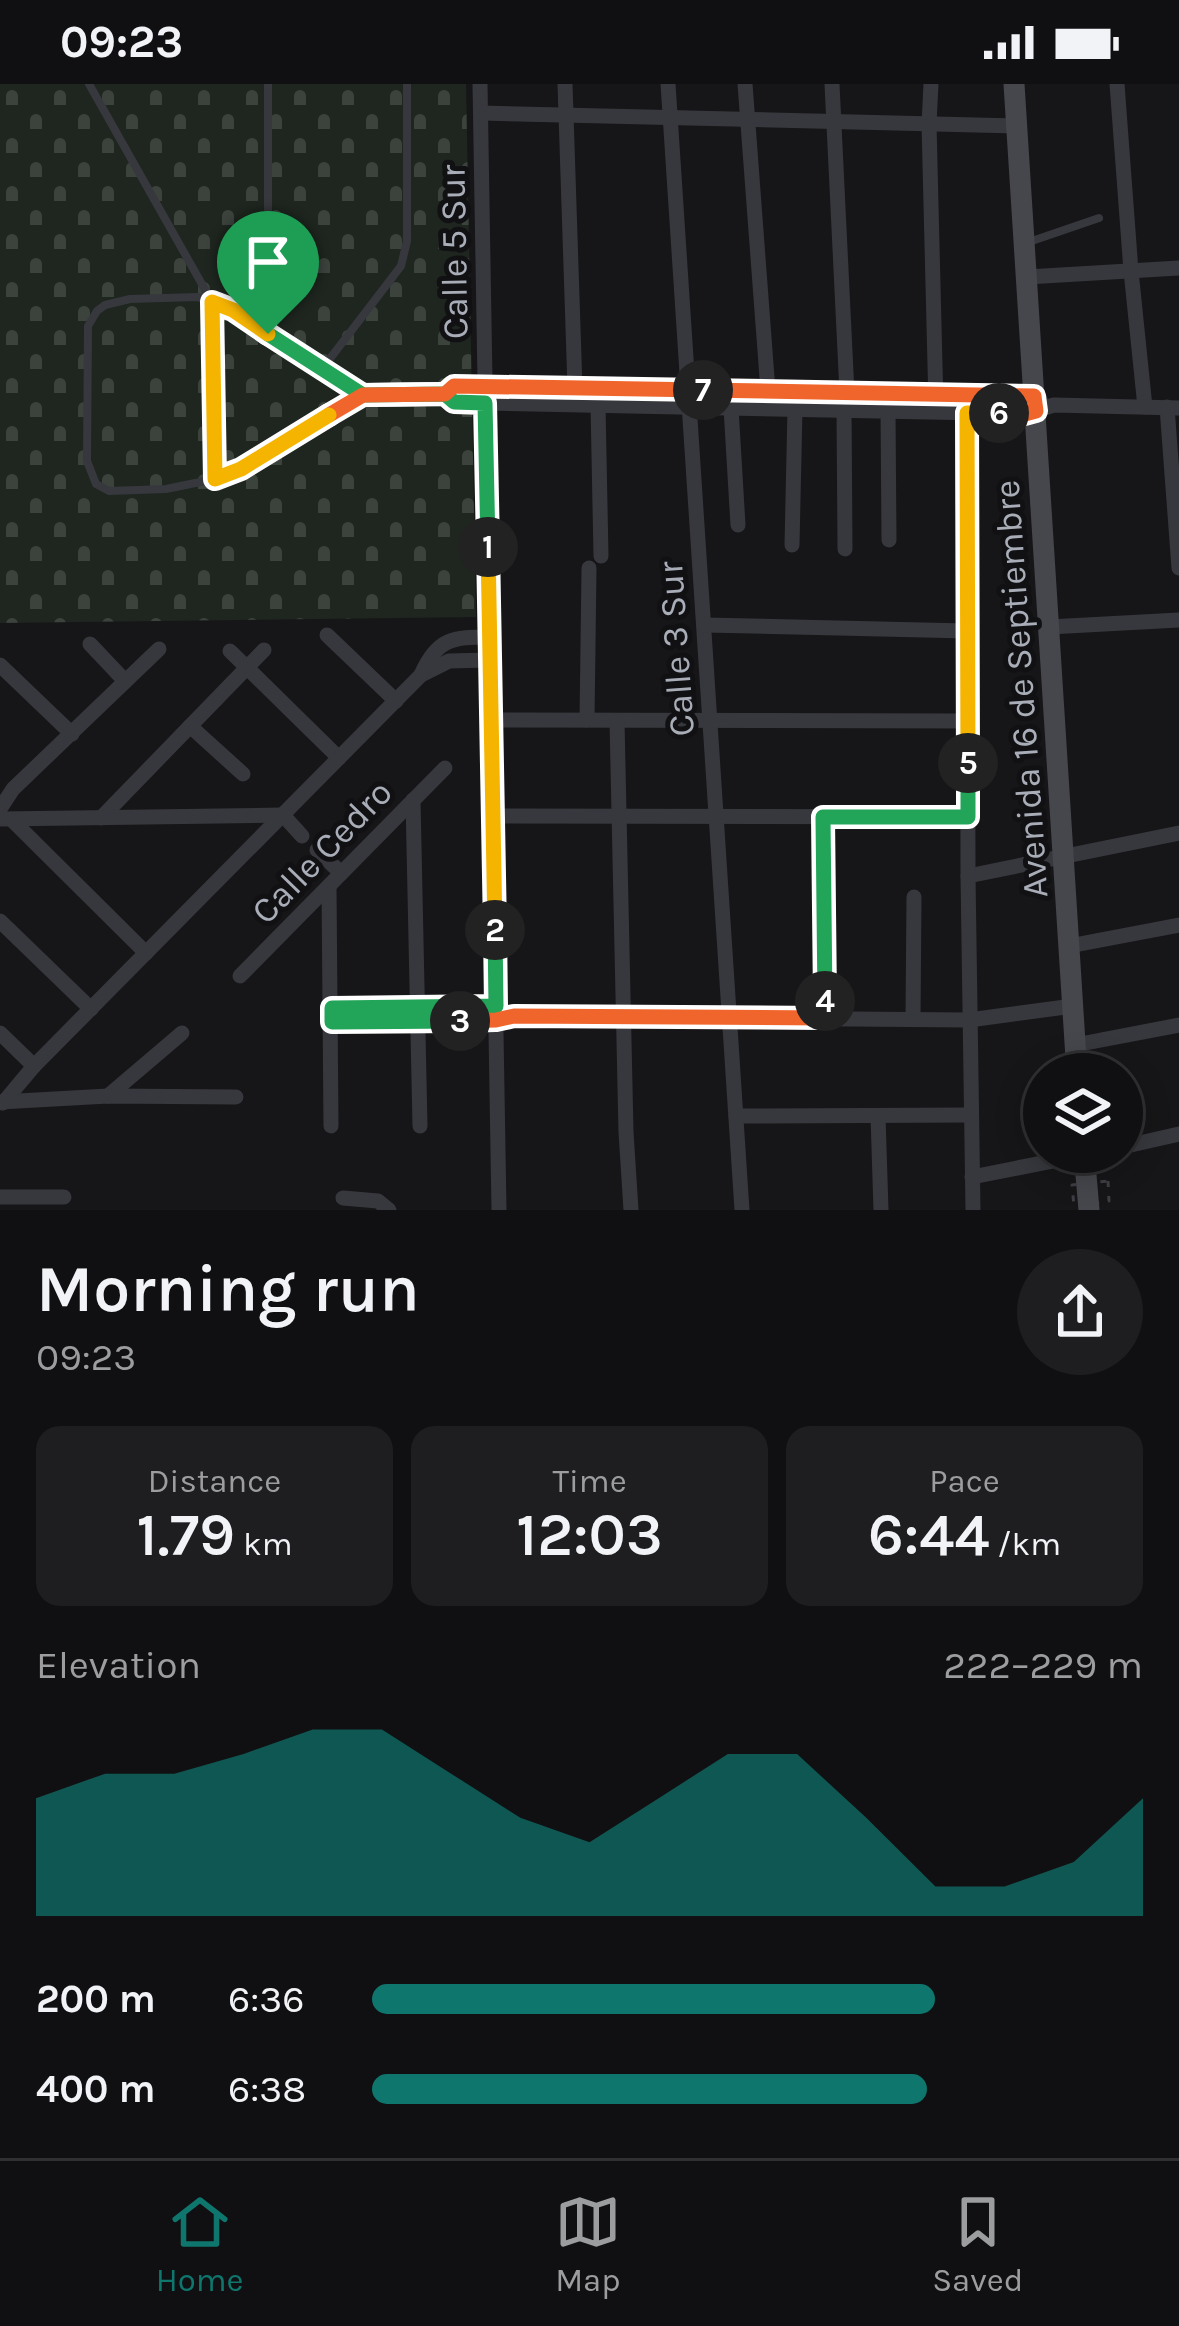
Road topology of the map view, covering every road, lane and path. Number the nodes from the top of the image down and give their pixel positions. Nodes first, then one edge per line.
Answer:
1 (89, 84) edge
2 (268, 84) edge
3 (407, 84) edge
4 (480, 84) edge
5 (565, 84) edge
6 (668, 84) edge
7 (745, 84) edge
8 (832, 84) edge
9 (931, 84) edge
10 (1014, 84) edge
11 (1117, 84) edge
12 (481, 113) junction
13 (565, 115) junction
14 (670, 117) junction
15 (746, 119) junction
16 (834, 122) junction
17 (929, 124) junction
18 (1017, 126) junction
19 (1099, 218) dead end
20 (1025, 244) junction
21 (1179, 268) edge
22 (1131, 271) junction
23 (1027, 278) junction
24 (212, 302) junction
25 (268, 334) junction
26 (322, 369) junction
27 (574, 388) junction
28 (768, 392) junction
29 (445, 394) junction
30 (363, 395) junction
31 (485, 395) junction
32 (689, 399) junction
33 (845, 402) junction
34 (936, 403) junction
35 (1041, 404) junction
36 (598, 405) junction
37 (1145, 407) junction
38 (731, 408) junction
39 (1173, 408) edge
40 (795, 409) junction
41 (888, 411) junction
42 (967, 413) junction
43 (215, 479) junction
44 (738, 525) dead end
45 (889, 540) dead end
46 (793, 545) dead end
47 (845, 549) dead end
48 (1179, 568) edge
49 (1179, 620) edge
50 (704, 626) junction
51 (1049, 628) junction
52 (967, 631) junction
53 (327, 635) dead end
54 (490, 637) junction
55 (90, 644) dead end
56 (159, 649) dead end
57 (264, 650) dead end
58 (230, 651) dead end
59 (490, 661) junction
60 (0, 665) edge
61 (246, 669) junction
62 (421, 676) junction
63 (125, 681) junction
64 (396, 701) junction
65 (491, 720) junction
66 (587, 720) junction
67 (710, 720) junction
68 (617, 721) junction
69 (968, 721) junction
70 (190, 726) junction
71 (71, 734) junction
72 (339, 758) junction
73 (445, 768) dead end
74 (243, 775) dead end
75 (0, 776) edge
76 (14, 789) junction
77 (412, 800) junction
78 (283, 815) junction
79 (4, 816) edge
80 (493, 816) junction
81 (619, 816) junction
82 (716, 817) junction
83 (823, 817) junction
84 (968, 817) junction
85 (101, 818) junction
86 (1179, 833) edge
87 (302, 836) dead end
88 (316, 850) dead end
89 (1063, 857) junction
90 (341, 873) junction
91 (968, 876) junction
92 (329, 886) junction
93 (914, 897) dead end
94 (0, 921) edge
95 (1179, 925) edge
96 (1070, 946) junction
97 (146, 953) junction
98 (240, 976) dead end
99 (1073, 1006) junction
100 (91, 1010) junction
101 (496, 1013) junction
102 (417, 1014) junction
103 (332, 1015) junction
104 (623, 1017) junction
105 (730, 1018) junction
106 (825, 1018) junction
107 (913, 1019) junction
108 (969, 1020) junction
109 (1179, 1025) edge
110 (0, 1033) edge
111 (182, 1033) dead end
112 (1075, 1045) junction
113 (1076, 1053) edge
114 (34, 1066) junction
115 (108, 1096) junction
116 (236, 1097) dead end
117 (1, 1102) edge
118 (970, 1115) junction
119 (736, 1116) junction
120 (878, 1116) junction
121 (331, 1126) dead end
122 (419, 1126) dead end
123 (1179, 1134) edge
124 (1143, 1142) edge
125 (1023, 1167) edge
126 (1093, 1173) edge
127 (972, 1177) junction
128 (1108, 1181) dead end
129 (64, 1197) dead end
130 (0, 1198) edge
131 (343, 1198) dead end
132 (1099, 1205) edge
133 (389, 1210) edge
134 (500, 1210) edge
135 (631, 1210) edge
136 (742, 1210) edge
137 (881, 1210) edge
138 (973, 1210) edge

1 - 24 lane
2 - 25 lane
3 - 26 lane
4 - 12 street, Calle 5 Sur
5 - 13 street
6 - 14 street, Calle 3 Sur
7 - 15 street
8 - 16 street
9 - 17 street
10 - 18 main road, Avenida 16 de Septiembre
11 - 22 street
12 - 13 street
12 - 31 street, Calle 5 Sur
13 - 14 street
13 - 27 street
14 - 15 street
14 - 32 street, Calle 3 Sur
15 - 16 street
15 - 28 street
16 - 17 street
16 - 33 street
17 - 18 street
17 - 34 street
18 - 20 main road, Avenida 16 de Septiembre
19 - 20 lane
20 - 23 main road, Avenida 16 de Septiembre
21 - 22 street
22 - 23 street
22 - 37 street
23 - 35 main road, Avenida 16 de Septiembre
24 - 25 lane
24 - 43 lane
24 - 43 lane
25 - 26 lane
26 - 30 lane
27 - 31 street
27 - 32 street
28 - 32 street
28 - 33 street
29 - 30 lane
29 - 31 lane
29 - 31 lane
30 - 43 lane
31 - 36 street
31 - 54 street, Calle 5 Sur
32 - 36 street
32 - 38 street
32 - 50 street, Calle 3 Sur
33 - 34 street
33 - 40 street
33 - 41 street
33 - 47 street
34 - 35 street
34 - 41 street
34 - 42 street
35 - 37 street
35 - 42 street
35 - 51 main road, Avenida 16 de Septiembre
36 - 66 street
37 - 39 street
38 - 40 street
38 - 44 street
39 - 48 street
40 - 46 street
41 - 45 street
42 - 52 street
49 - 51 street
50 - 52 street
50 - 67 street, Calle 3 Sur
51 - 89 main road, Avenida 16 de Septiembre
52 - 69 street
53 - 64 street
54 - 59 street, Calle 5 Sur
54 - 62 street
55 - 63 street
56 - 63 street
57 - 61 street
58 - 61 street
59 - 62 street
59 - 65 street, Calle 5 Sur
60 - 71 street
61 - 70 street
61 - 72 street
62 - 64 street
63 - 71 street
64 - 72 street
65 - 66 street
65 - 80 street, Calle 5 Sur
66 - 68 street
67 - 68 street
67 - 69 street
67 - 82 street, Calle 3 Sur
68 - 81 street
69 - 84 street
70 - 74 street
70 - 85 street
71 - 76 street
72 - 78 street
73 - 77 street, Calle Cedro
75 - 76 street
76 - 79 street
77 - 90 street, Calle Cedro
77 - 102 street
78 - 85 street
78 - 87 street
78 - 97 street
79 - 85 street
79 - 97 street
80 - 81 street
80 - 101 street, Calle 5 Sur
81 - 82 street
81 - 104 street
82 - 83 street
82 - 105 street, Calle 3 Sur
83 - 84 street
83 - 106 street
84 - 91 street
86 - 89 street
88 - 90 street
89 - 91 street
89 - 96 main road, Avenida 16 de Septiembre
90 - 92 street, Calle Cedro
91 - 108 street
92 - 98 street, Calle Cedro
92 - 103 street
93 - 107 street
94 - 100 street
95 - 96 street
96 - 99 main road, Avenida 16 de Septiembre
97 - 100 street
99 - 108 street
99 - 112 main road, Avenida 16 de Septiembre
100 - 114 street
101 - 102 street
101 - 104 street
101 - 134 street, Calle 5 Sur
102 - 103 street
102 - 122 street
103 - 121 street
104 - 105 street
104 - 135 street
105 - 106 street
105 - 119 street, Calle 3 Sur
106 - 107 street
107 - 108 street
108 - 118 street
109 - 112 street
110 - 114 street
111 - 115 street
112 - 113 main road, Avenida 16 de Septiembre
114 - 117 street
115 - 116 street
115 - 117 street
118 - 120 street
118 - 127 street
119 - 120 street
119 - 136 street, Calle 3 Sur
120 - 137 street
123 - 124 street
125 - 127 street
126 - 132 main road
127 - 138 street
128 - 132 path
129 - 130 street
131 - 133 street

